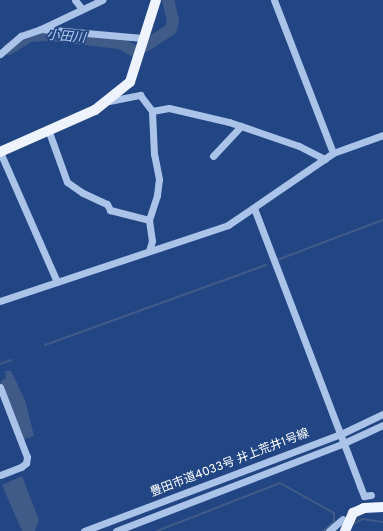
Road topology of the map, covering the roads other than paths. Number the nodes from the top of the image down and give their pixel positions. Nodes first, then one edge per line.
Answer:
1 (75, 0) edge
2 (102, 0) edge
3 (156, 0) edge
4 (274, 0) edge
5 (82, 9) junction
6 (41, 29) junction
7 (143, 38) junction
8 (0, 54) edge
9 (109, 101) junction
10 (152, 112) junction
11 (240, 126) junction
12 (49, 132) junction
13 (383, 135) edge
14 (0, 152) edge
15 (333, 154) junction
16 (213, 156) dead end
17 (325, 159) junction
18 (254, 208) junction
19 (149, 220) junction
20 (149, 251) junction
21 (57, 282) junction
22 (0, 301) edge
23 (0, 387) edge
24 (383, 414) edge
25 (383, 425) edge
26 (341, 434) junction
27 (344, 443) junction
28 (0, 475) edge
29 (372, 495) dead end
30 (383, 507) edge
31 (343, 519) dead end
32 (84, 531) edge
33 (116, 531) edge
34 (329, 531) edge
35 (345, 531) edge

1 - 5 street
2 - 5 street
3 - 7 main road
4 - 15 street
5 - 6 street
6 - 7 street
6 - 8 street
7 - 9 main road
9 - 10 street
9 - 12 main road
10 - 11 street
10 - 19 street
11 - 16 street
11 - 17 street
12 - 14 main road
12 - 19 street
13 - 15 street
14 - 21 street
15 - 17 street
17 - 18 street
18 - 20 street
18 - 26 street
19 - 20 street
20 - 21 street
21 - 22 street
23 - 28 street
24 - 26 street, 豊田市道4033号 井上荒井1号線
25 - 27 street, 豊田市道4033号 井上荒井1号線
26 - 27 street
26 - 32 street, 豊田市道4033号 井上荒井1号線
27 - 29 street
27 - 33 street, 豊田市道4033号 井上荒井1号線
30 - 35 main road
31 - 34 street

